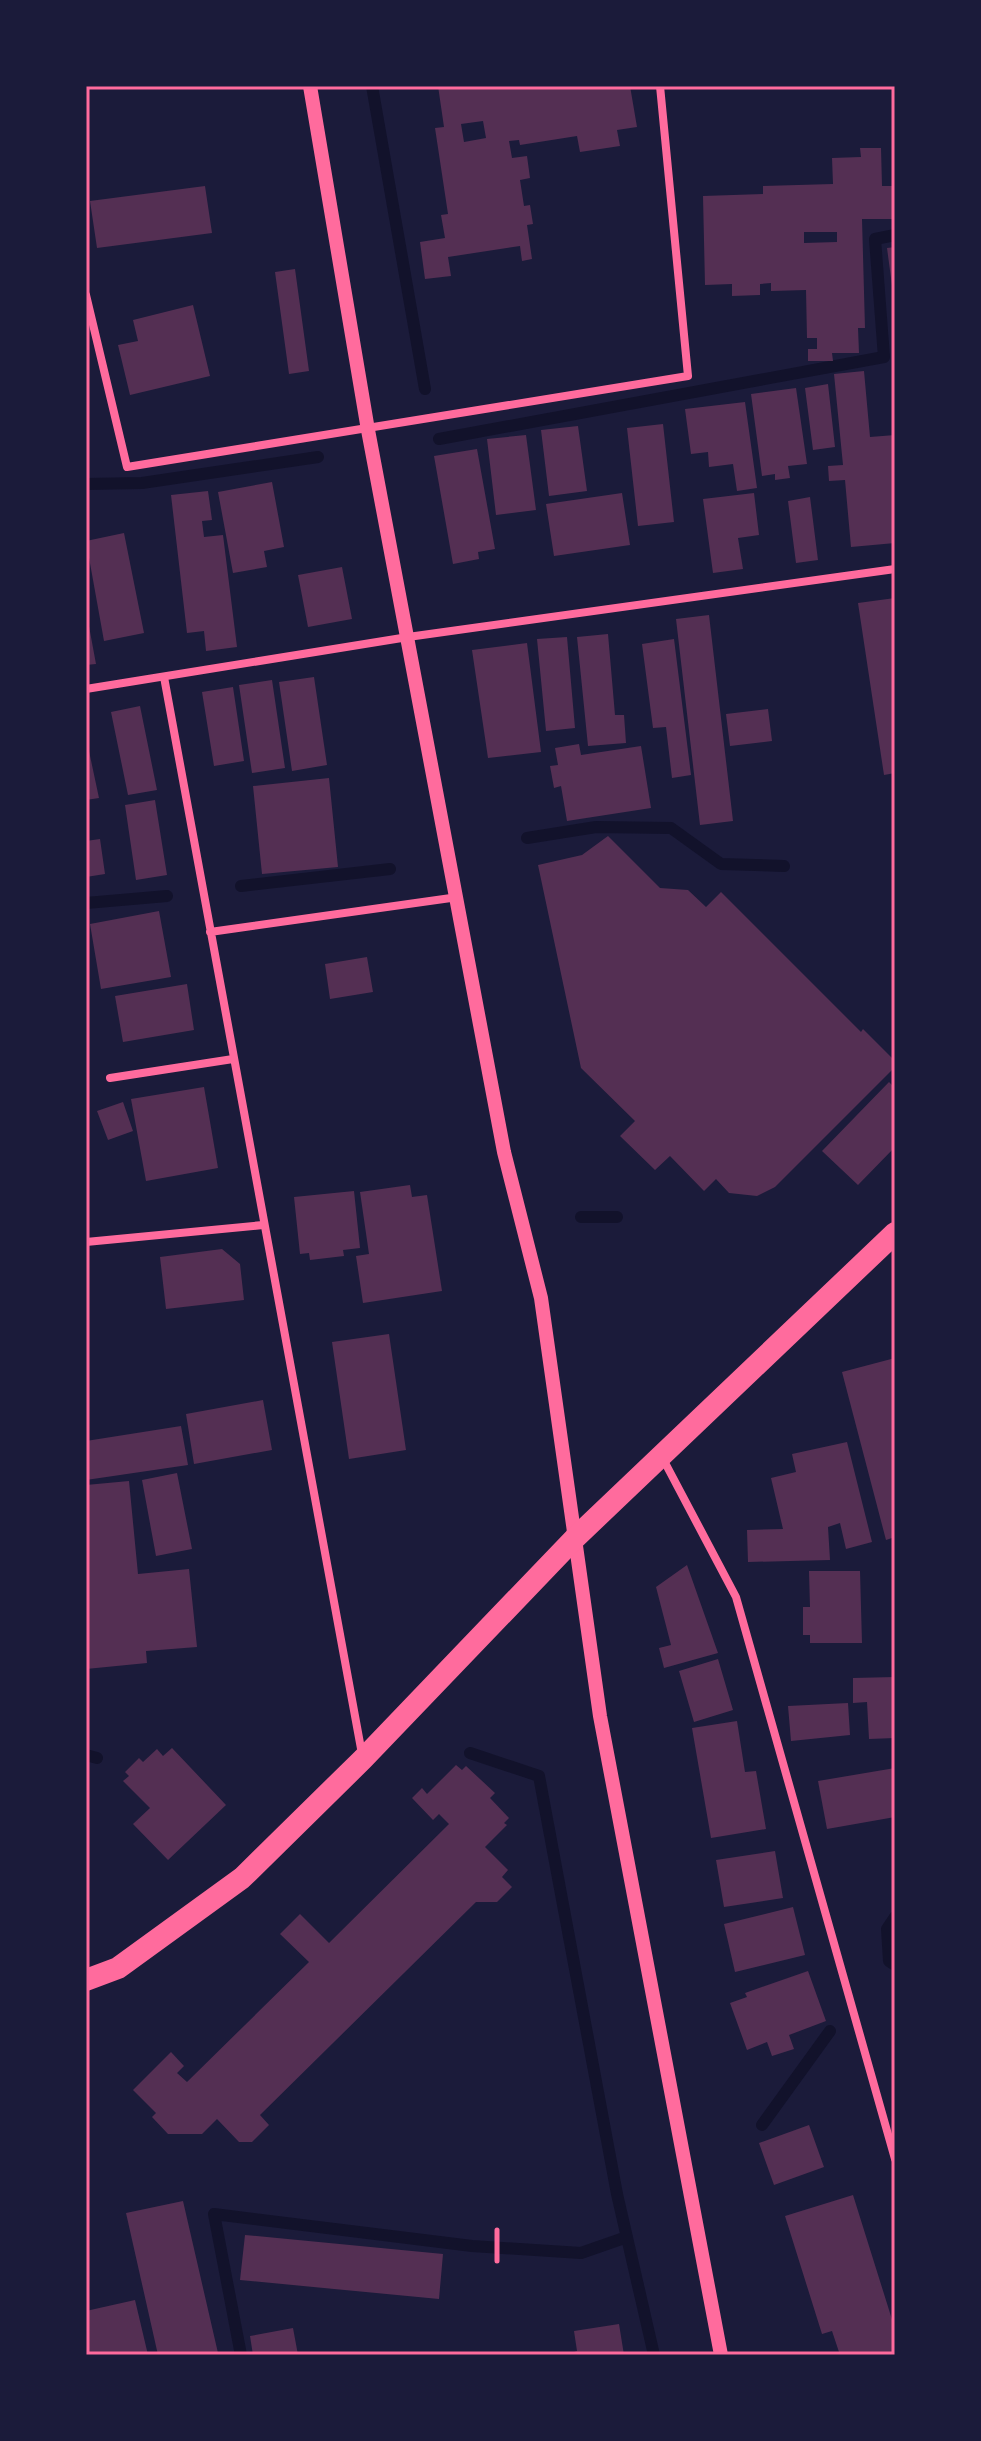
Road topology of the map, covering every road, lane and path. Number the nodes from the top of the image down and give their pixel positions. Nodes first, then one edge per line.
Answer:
1 (310, 86) edge
2 (660, 86) edge
3 (87, 302) edge
4 (368, 430) junction
5 (895, 569) edge
6 (408, 637) junction
7 (164, 677) junction
8 (86, 689) edge
9 (459, 896) junction
10 (210, 932) junction
11 (233, 1059) junction
12 (110, 1078) dead end
13 (263, 1225) junction
14 (895, 1233) edge
15 (86, 1242) edge
16 (662, 1457) junction
17 (574, 1539) junction
18 (363, 1759) junction
19 (86, 1980) edge
20 (895, 2159) edge
21 (497, 2230) dead end
22 (497, 2261) dead end
23 (721, 2355) edge

1 - 4 street
2 - 4 street
3 - 4 street
4 - 6 street
5 - 6 street
6 - 7 street
6 - 9 street
7 - 8 street
7 - 10 street
9 - 10 street
9 - 17 street
10 - 11 street
11 - 12 street
11 - 13 street
13 - 15 street
13 - 18 street
14 - 16 highway
16 - 17 highway
16 - 20 street
17 - 18 highway
17 - 23 street
18 - 19 highway
21 - 22 path

